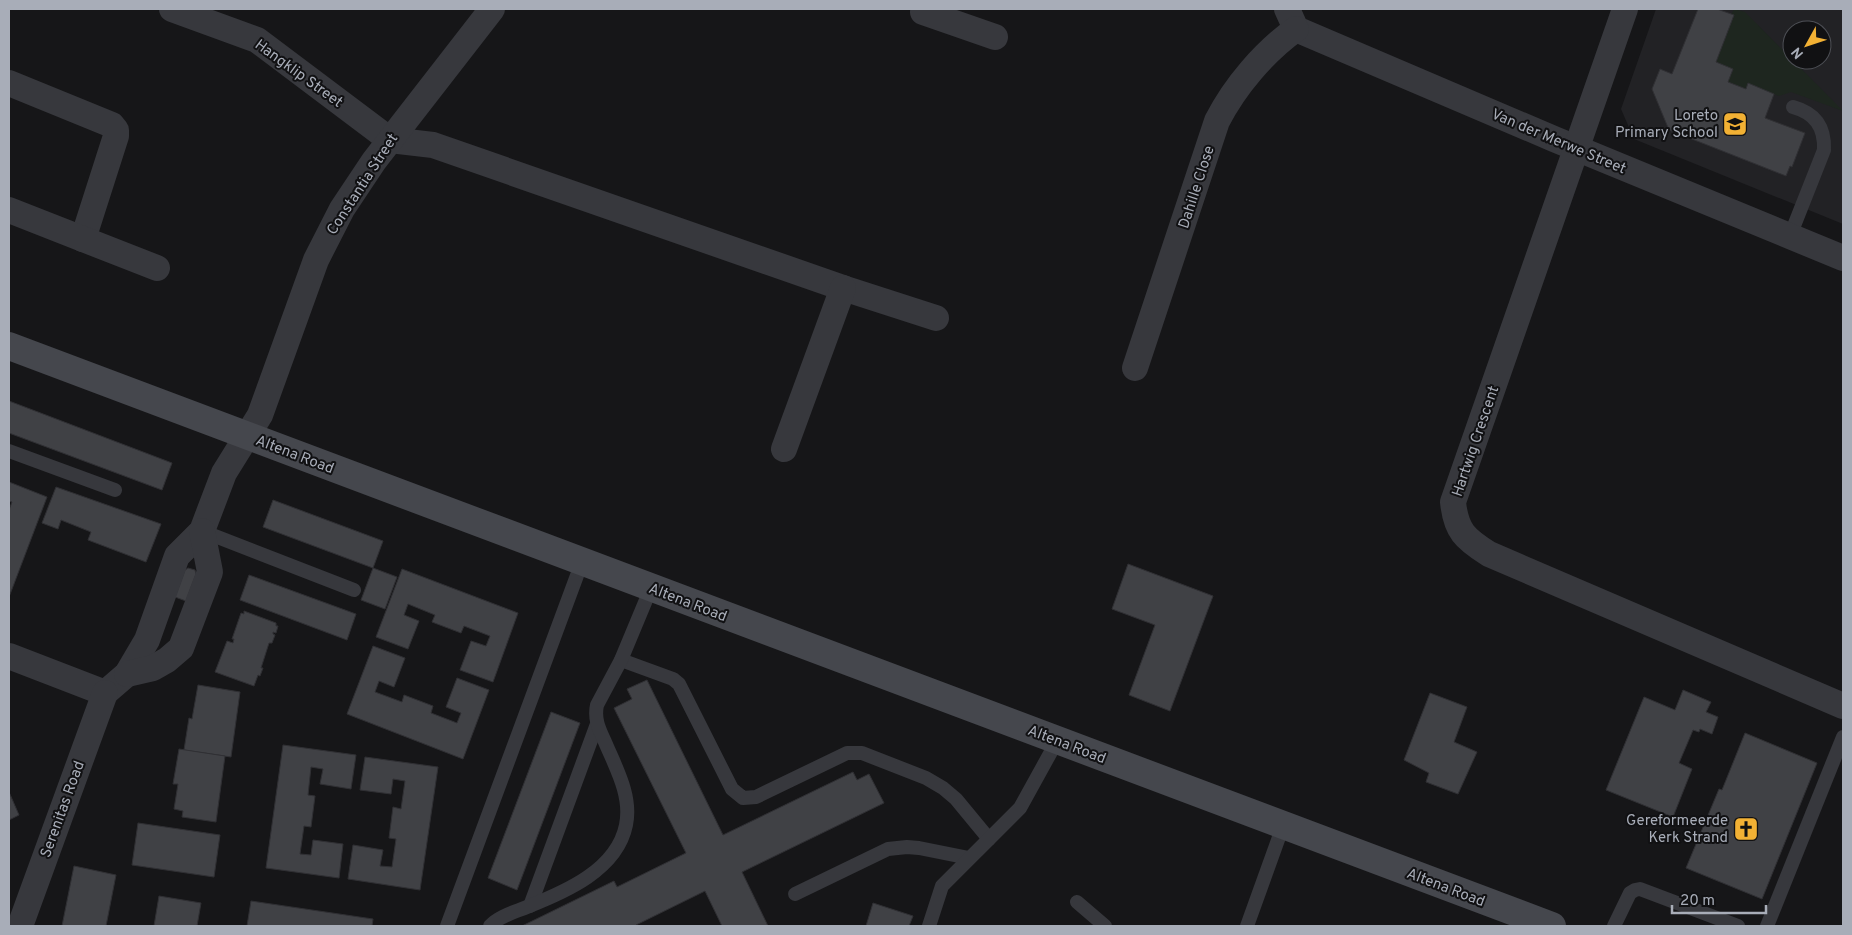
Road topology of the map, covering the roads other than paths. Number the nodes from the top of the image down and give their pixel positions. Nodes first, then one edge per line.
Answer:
1 (172, 9) edge
2 (492, 9) edge
3 (1625, 9) edge
4 (920, 10) edge
5 (1292, 19) edge
6 (995, 38) dead end
7 (9, 83) edge
8 (1793, 107) dead end
9 (390, 140) junction
10 (1576, 149) junction
11 (9, 210) edge
12 (1790, 236) junction
13 (83, 239) junction
14 (1843, 258) edge
15 (157, 268) dead end
16 (843, 288) junction
17 (936, 318) dead end
18 (9, 346) edge
19 (1135, 368) dead end
20 (247, 436) junction
21 (784, 449) dead end
22 (9, 451) edge
23 (115, 490) dead end
24 (202, 531) junction
25 (582, 562) junction
26 (651, 588) junction
27 (354, 590) dead end
28 (9, 656) edge
29 (621, 660) junction
30 (127, 674) junction
31 (105, 693) junction
32 (1843, 706) edge
33 (597, 724) junction
34 (1843, 737) edge
35 (1057, 741) junction
36 (1284, 826) junction
37 (988, 839) junction
38 (970, 858) junction
39 (795, 894) dead end
40 (1078, 902) dead end
41 (530, 906) junction
42 (20, 926) edge
43 (447, 926) edge
44 (490, 926) edge
45 (929, 926) edge
46 (1104, 926) edge
47 (1246, 926) edge
48 (1552, 926) edge
49 (1614, 926) edge
50 (1738, 926) edge
51 (1767, 926) edge

1 - 9 street, Hangklip Street
2 - 9 street, Constantia Street
3 - 10 street, Hartwig Crescent
4 - 6 street
5 - 10 street, Van der Merwe Street
5 - 19 street, Dahille Close
7 - 13 street
8 - 12 lane
9 - 16 street
9 - 20 street, Constantia Street
10 - 12 street, Van der Merwe Street
10 - 32 street, Hartwig Crescent
11 - 13 street
12 - 14 street, Van der Merwe Street
13 - 15 street
16 - 17 street
16 - 21 street
18 - 20 street, Altena Road
20 - 24 street, Serenitas Road
20 - 25 street, Altena Road
22 - 23 lane
24 - 27 lane
24 - 30 street, Serenitas Road
24 - 30 street, Serenitas Road
25 - 26 street, Altena Road
25 - 43 lane
26 - 29 lane
26 - 35 street, Altena Road
28 - 31 street
29 - 33 lane
29 - 37 lane
30 - 31 street, Serenitas Road
31 - 42 street, Serenitas Road
33 - 41 lane
33 - 41 lane
34 - 51 lane
35 - 36 street, Altena Road
35 - 37 lane
36 - 47 lane
36 - 48 street, Altena Road
37 - 38 lane
38 - 39 lane
38 - 45 lane
40 - 46 lane
41 - 44 lane
49 - 50 lane

